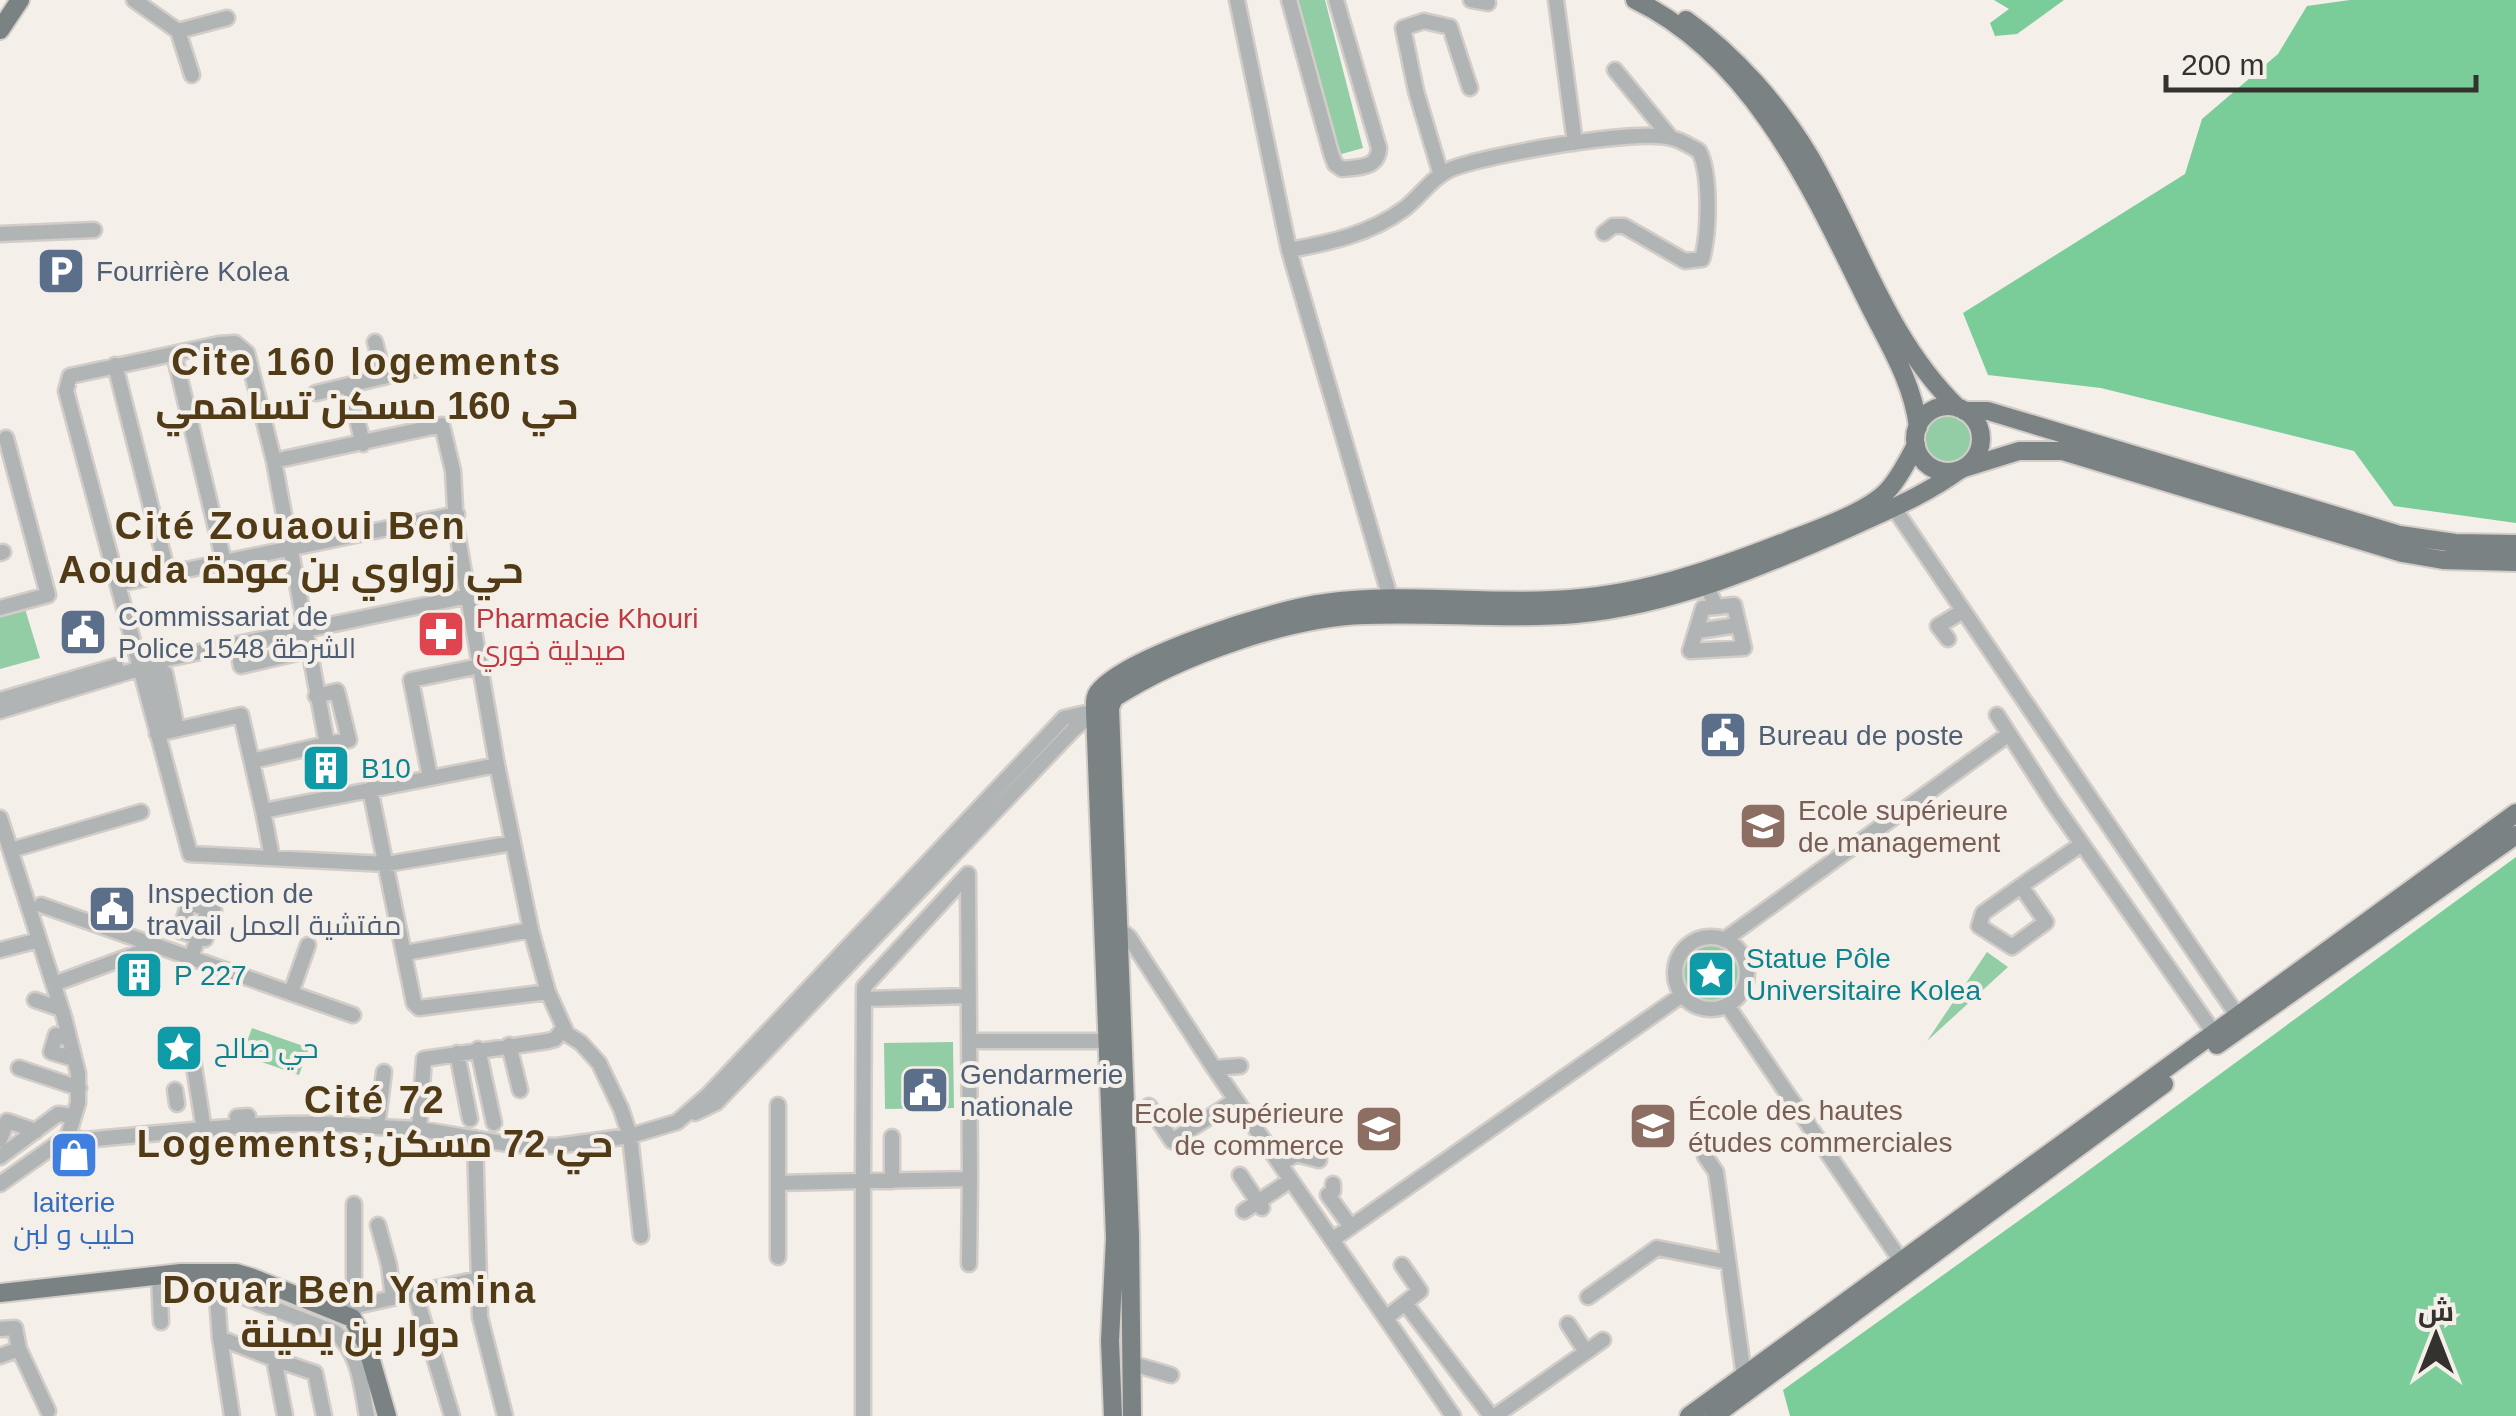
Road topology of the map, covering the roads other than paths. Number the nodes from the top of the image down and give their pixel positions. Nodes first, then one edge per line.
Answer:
1 (7, 0) edge
2 (20, 0) edge
3 (134, 0) edge
4 (1237, 0) edge
5 (1289, 0) edge
6 (1336, 0) edge
7 (1471, 0) edge
8 (1556, 0) edge
9 (1635, 0) edge
10 (1657, 0) edge
11 (1488, 3) dead end
12 (0, 10) edge
13 (227, 18) dead end
14 (0, 30) edge
15 (178, 31) junction
16 (1616, 70) dead end
17 (192, 76) dead end
18 (1470, 88) dead end
19 (1671, 138) junction
20 (1575, 143) junction
21 (1441, 175) junction
22 (94, 230) dead end
23 (1604, 233) dead end
24 (0, 234) edge
25 (1289, 250) junction
26 (376, 342) dead end
27 (174, 354) junction
28 (116, 366) junction
29 (420, 368) dead end
30 (384, 377) junction
31 (349, 386) junction
32 (316, 393) dead end
33 (1961, 410) junction
34 (1917, 436) junction
35 (6, 438) dead end
36 (363, 444) junction
37 (274, 461) junction
38 (1961, 469) junction
39 (1894, 508) junction
40 (456, 514) junction
41 (2516, 544) edge
42 (291, 548) junction
43 (224, 562) junction
44 (2516, 562) edge
45 (168, 574) junction
46 (118, 584) junction
47 (1706, 584) junction
48 (468, 596) junction
49 (1716, 606) junction
50 (0, 608) edge
51 (1393, 608) junction
52 (1963, 611) junction
53 (1738, 625) junction
54 (1698, 630) junction
55 (299, 631) junction
56 (1948, 640) dead end
57 (237, 644) junction
58 (137, 665) junction
59 (480, 666) junction
60 (316, 696) junction
61 (0, 700) edge
62 (1103, 709) junction
63 (0, 711) edge
64 (1996, 714) dead end
65 (157, 734) junction
66 (2009, 734) junction
67 (326, 744) junction
68 (252, 760) junction
69 (498, 765) junction
70 (430, 778) junction
71 (370, 790) junction
72 (263, 811) junction
73 (141, 812) dead end
74 (2516, 813) edge
75 (0, 818) edge
76 (2516, 835) edge
77 (512, 843) junction
78 (2082, 844) junction
79 (11, 850) junction
80 (272, 857) junction
81 (387, 864) junction
82 (2021, 886) junction
83 (41, 905) dead end
84 (1112, 923) junction
85 (531, 930) junction
86 (198, 937) junction
87 (39, 940) junction
88 (1724, 940) junction
89 (308, 944) dead end
90 (158, 946) junction
91 (0, 950) edge
92 (405, 953) junction
93 (192, 958) junction
94 (54, 984) junction
95 (548, 992) junction
96 (291, 994) junction
97 (1682, 995) junction
98 (969, 996) junction
99 (864, 999) junction
100 (35, 1000) dead end
101 (1727, 1005) junction
102 (61, 1010) junction
103 (2237, 1014) junction
104 (353, 1015) dead end
105 (564, 1028) junction
106 (2223, 1033) junction
107 (189, 1036) dead end
108 (969, 1041) junction
109 (1109, 1041) junction
110 (509, 1045) junction
111 (478, 1049) junction
112 (457, 1053) junction
113 (1240, 1066) dead end
114 (19, 1068) dead end
115 (1214, 1068) junction
116 (384, 1072) dead end
117 (79, 1088) junction
118 (520, 1090) dead end
119 (1236, 1100) junction
120 (778, 1105) dead end
121 (1149, 1106) dead end
122 (74, 1116) junction
123 (470, 1119) dead end
124 (494, 1124) dead end
125 (378, 1126) junction
126 (419, 1129) junction
127 (204, 1130) junction
128 (36, 1131) junction
129 (68, 1136) junction
130 (630, 1136) junction
131 (892, 1137) dead end
132 (475, 1138) junction
133 (0, 1140) edge
134 (1704, 1156) dead end
135 (0, 1157) edge
136 (1319, 1160) dead end
137 (1280, 1164) junction
138 (1240, 1175) dead end
139 (970, 1179) junction
140 (1291, 1180) junction
141 (892, 1181) junction
142 (864, 1182) junction
143 (778, 1183) junction
144 (0, 1184) edge
145 (1333, 1184) dead end
146 (354, 1204) dead end
147 (1261, 1206) junction
148 (1244, 1211) dead end
149 (378, 1225) dead end
150 (1351, 1227) junction
151 (642, 1236) dead end
152 (1332, 1240) junction
153 (778, 1257) dead end
154 (1901, 1261) junction
155 (1728, 1262) junction
156 (970, 1264) dead end
157 (1402, 1264) dead end
158 (159, 1275) junction
159 (216, 1279) junction
160 (478, 1279) junction
161 (415, 1293) junction
162 (0, 1294) edge
163 (1588, 1297) dead end
164 (393, 1298) junction
165 (1405, 1303) junction
166 (349, 1312) junction
167 (1386, 1318) junction
168 (161, 1322) dead end
169 (1568, 1324) dead end
170 (0, 1329) edge
171 (220, 1338) junction
172 (1603, 1340) dead end
173 (19, 1349) junction
174 (1586, 1352) junction
175 (0, 1356) edge
176 (274, 1359) junction
177 (1130, 1362) junction
178 (1170, 1376) dead end
179 (1744, 1376) junction
180 (48, 1411) dead end
181 (232, 1416) edge
182 (285, 1416) edge
183 (324, 1416) edge
184 (367, 1416) edge
185 (388, 1416) edge
186 (452, 1416) edge
187 (505, 1416) edge
188 (863, 1416) edge
189 (1113, 1416) edge
190 (1132, 1416) edge
191 (1453, 1416) edge
192 (1493, 1416) edge
193 (1689, 1416) edge
194 (1714, 1416) edge

1 - 12 main road
2 - 14 main road
3 - 15 street
4 - 25 street
5 - 6 street
7 - 11 street
8 - 20 street
9 - 34 main road
10 - 33 main road
13 - 15 street
15 - 17 street
16 - 19 street
18 - 21 street
19 - 20 street
19 - 23 street
20 - 21 street
21 - 25 street
22 - 24 street
25 - 51 street
26 - 30 street
27 - 28 street
27 - 37 street
27 - 43 street
28 - 45 street
28 - 46 street
29 - 30 street
30 - 31 street
31 - 32 street
31 - 36 street
33 - 34 main road
33 - 38 main road
33 - 41 main road
34 - 38 main road
34 - 51 main road
35 - 50 street
36 - 37 street
36 - 40 street
37 - 42 street
38 - 39 main road
38 - 44 main road
39 - 47 main road
39 - 52 street
40 - 42 street
40 - 48 street
42 - 43 street
42 - 55 street
43 - 45 street
45 - 46 street
46 - 58 street
47 - 49 street
47 - 51 main road
48 - 55 street
48 - 59 street
49 - 53 street
49 - 54 street
51 - 62 main road
52 - 56 street
52 - 103 street
53 - 54 street
53 - 54 street
55 - 57 street
55 - 57 street
55 - 60 street
57 - 58 street
58 - 61 street
58 - 63 street
58 - 65 street
59 - 69 street
59 - 70 street
60 - 67 street
60 - 67 street
62 - 84 main road
62 - 130 street
64 - 66 street
65 - 68 street
65 - 80 street
66 - 78 street
66 - 88 street
67 - 68 street
68 - 72 street
69 - 70 street
69 - 77 street
70 - 71 street
71 - 72 street
71 - 81 street
72 - 80 street
73 - 79 street
74 - 103 main road
75 - 79 street
76 - 106 main road
77 - 81 street
77 - 85 street
78 - 82 street
78 - 106 street
79 - 87 street
80 - 81 street
81 - 92 street
82 - 82 street
83 - 90 street
84 - 109 main road
84 - 115 street
84 - 177 main road
85 - 92 street
85 - 95 street
86 - 86 street
86 - 93 street
87 - 91 street
87 - 94 street
88 - 97 street
88 - 101 street
89 - 96 street
90 - 93 street
90 - 94 street
92 - 95 street
93 - 96 street
94 - 102 street
95 - 105 street
96 - 104 street
97 - 101 street
97 - 150 street
98 - 99 street
98 - 99 street
98 - 108 street
99 - 142 street
100 - 102 street
101 - 154 street
102 - 117 street
103 - 106 main road
105 - 110 street
105 - 130 street
106 - 154 main road
106 - 194 main road
107 - 127 street
108 - 109 street
108 - 139 street
109 - 189 main road
110 - 111 street
110 - 118 street
111 - 112 street
111 - 124 street
112 - 123 street
112 - 126 street
113 - 115 street
114 - 117 street
115 - 119 street
116 - 125 street
117 - 122 street
119 - 121 street
119 - 137 street
120 - 143 street
122 - 128 street
122 - 129 street
125 - 126 street
125 - 127 street
126 - 132 street
127 - 129 street
128 - 133 street
128 - 135 street
129 - 144 street
130 - 132 street
130 - 151 street
131 - 141 street
132 - 160 street
134 - 155 street
136 - 137 street
137 - 140 street
138 - 147 street
139 - 141 street
139 - 156 street
140 - 147 street
140 - 152 street
141 - 142 street
142 - 143 street
142 - 188 street
143 - 153 street
145 - 150 street
146 - 166 street
147 - 148 street
149 - 164 street
150 - 152 street
152 - 167 street
154 - 179 main road
155 - 163 street
155 - 179 street
157 - 165 street
158 - 159 main road
158 - 162 main road
158 - 168 street
159 - 166 main road
159 - 171 street
159 - 184 street
160 - 161 street
160 - 187 street
161 - 164 street
161 - 186 street
164 - 166 street
165 - 167 street
165 - 192 street
166 - 185 main road
167 - 191 street
169 - 174 street
170 - 173 street
171 - 176 street
171 - 181 street
172 - 174 street
173 - 175 street
173 - 180 street
174 - 192 street
176 - 182 street
176 - 183 street
177 - 178 street
177 - 190 main road
179 - 193 main road

